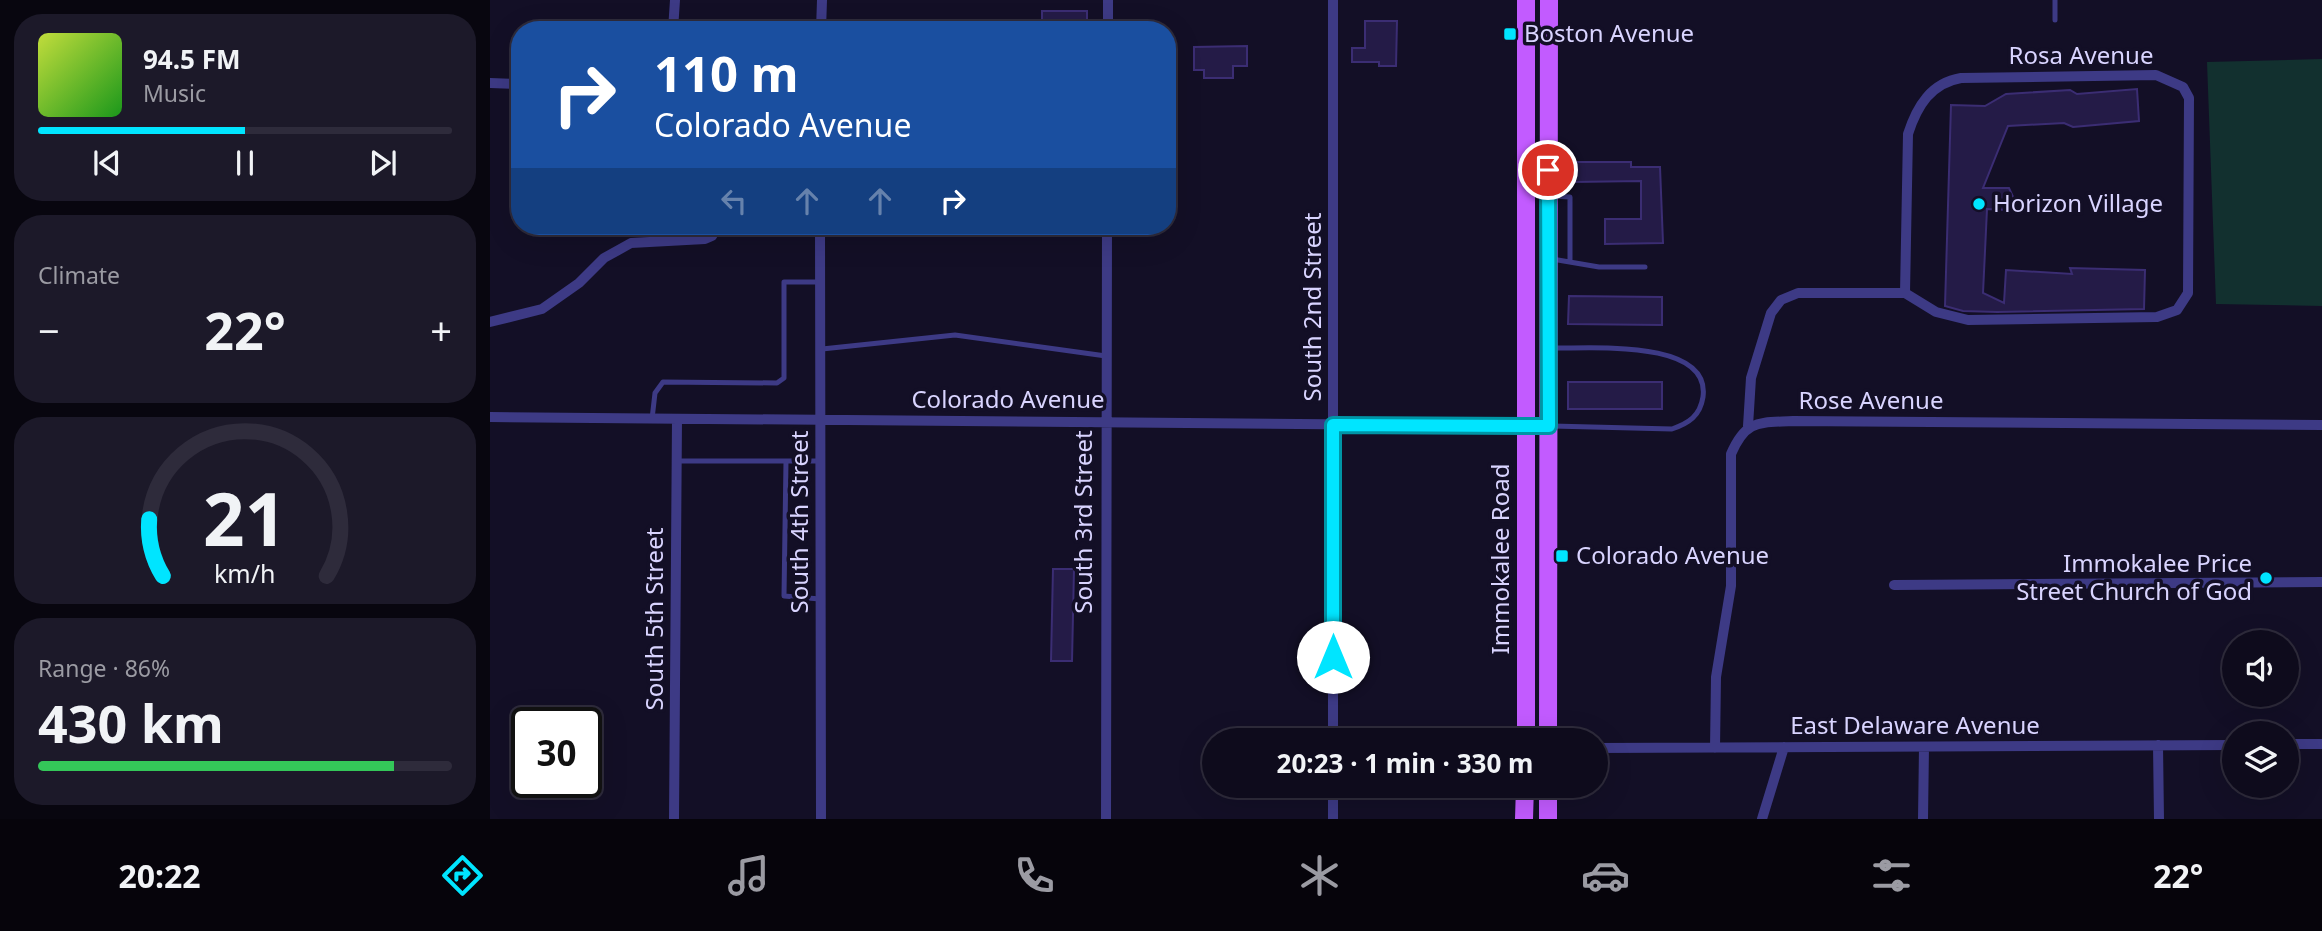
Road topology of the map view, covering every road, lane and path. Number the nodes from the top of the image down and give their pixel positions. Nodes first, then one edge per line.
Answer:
1 (675, 0) edge
2 (822, 0) edge
3 (1108, 0) edge
4 (1333, 0) edge
5 (1526, 0) edge
6 (1549, 0) edge
7 (2055, 0) edge
8 (2055, 20) dead end
9 (674, 21) edge
10 (821, 21) edge
11 (1108, 21) edge
12 (490, 83) edge
13 (511, 83) edge
14 (1548, 196) junction
15 (713, 235) edge
16 (820, 235) edge
17 (1107, 235) edge
18 (1548, 258) junction
19 (1570, 261) junction
20 (1645, 267) dead end
21 (820, 282) junction
22 (1905, 293) junction
23 (490, 322) edge
24 (1549, 348) junction
25 (821, 349) junction
26 (1106, 356) junction
27 (490, 417) edge
28 (652, 419) junction
29 (677, 419) junction
30 (821, 420) junction
31 (1105, 422) junction
32 (1333, 425) junction
33 (2322, 425) edge
34 (1525, 426) junction
35 (1549, 426) junction
36 (1748, 426) junction
37 (676, 460) junction
38 (786, 461) junction
39 (821, 461) junction
40 (2322, 582) edge
41 (1894, 585) dead end
42 (821, 599) junction
43 (1333, 728) edge
44 (1526, 728) edge
45 (1548, 728) edge
46 (2299, 744) edge
47 (2322, 744) edge
48 (2158, 745) junction
49 (2222, 745) edge
50 (1784, 747) junction
51 (1924, 747) junction
52 (1608, 748) edge
53 (1715, 748) junction
54 (1333, 798) edge
55 (1525, 798) edge
56 (1548, 798) edge
57 (674, 819) edge
58 (821, 819) edge
59 (1106, 819) edge
60 (1332, 819) edge
61 (1524, 819) edge
62 (1548, 819) edge
63 (1762, 819) edge
64 (1923, 819) edge
65 (2159, 819) edge

1 - 9 street
2 - 10 street
3 - 11 street
4 - 32 street, South 2nd Street
5 - 34 main road, Immokalee Road
6 - 14 main road, Immokalee Road
7 - 8 lane
12 - 13 street
14 - 18 main road, Immokalee Road
14 - 19 lane
15 - 23 street
16 - 21 street, South 4th Street
17 - 26 street, South 3rd Street
18 - 19 lane
18 - 24 main road, Immokalee Road
19 - 20 lane
21 - 25 street, South 4th Street
21 - 28 lane
22 - 22 street, Rosa Avenue
22 - 36 street
24 - 35 main road, Immokalee Road
24 - 35 lane
25 - 26 lane
25 - 30 street, South 4th Street
26 - 31 street, South 3rd Street
27 - 28 street, Colorado Avenue
28 - 29 street, Colorado Avenue
29 - 30 street, Colorado Avenue
29 - 37 street, South 5th Street
30 - 31 street, Colorado Avenue
30 - 39 street, South 4th Street
31 - 32 street, Colorado Avenue
31 - 59 street, South 3rd Street
32 - 34 street, Colorado Avenue
32 - 43 street, South 2nd Street
33 - 36 street, Rose Avenue
34 - 35 main road
34 - 44 main road, Immokalee Road
35 - 45 main road, Immokalee Road
36 - 53 street
37 - 38 lane
37 - 57 street, South 5th Street
38 - 39 lane
38 - 42 lane
39 - 42 street, South 4th Street
40 - 41 street
42 - 58 street, South 4th Street
46 - 47 street
48 - 49 street, East Delaware Avenue
48 - 51 street, East Delaware Avenue
48 - 65 street
50 - 51 street, East Delaware Avenue
50 - 53 street, East Delaware Avenue
50 - 63 street
51 - 64 street
52 - 53 street, East Delaware Avenue
54 - 60 street
55 - 61 main road
56 - 62 main road

